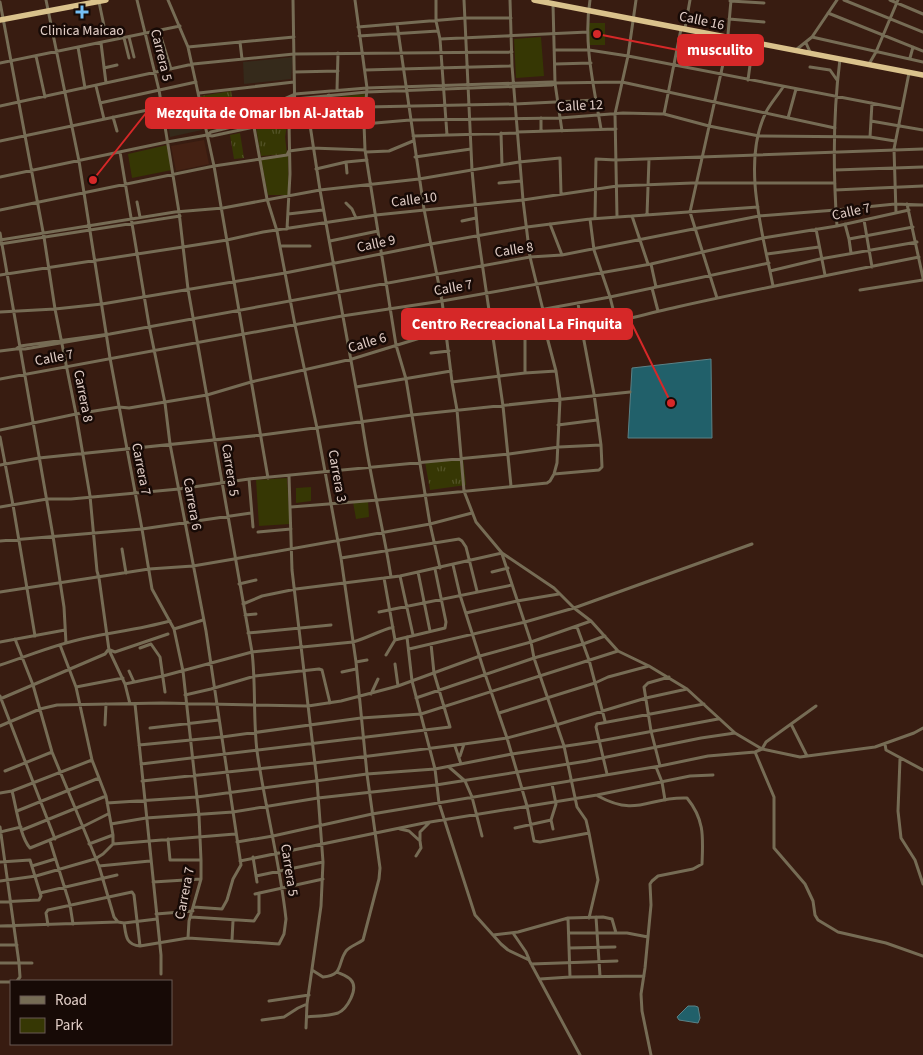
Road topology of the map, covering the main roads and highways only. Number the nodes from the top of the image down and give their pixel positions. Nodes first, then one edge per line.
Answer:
1 (106, 0) edge
2 (534, 0) edge
3 (81, 2) edge
4 (550, 2) edge
5 (2, 20) edge
6 (923, 74) edge

1 - 3 highway
2 - 4 highway, Calle 16
3 - 5 highway
4 - 6 highway, Calle 16

